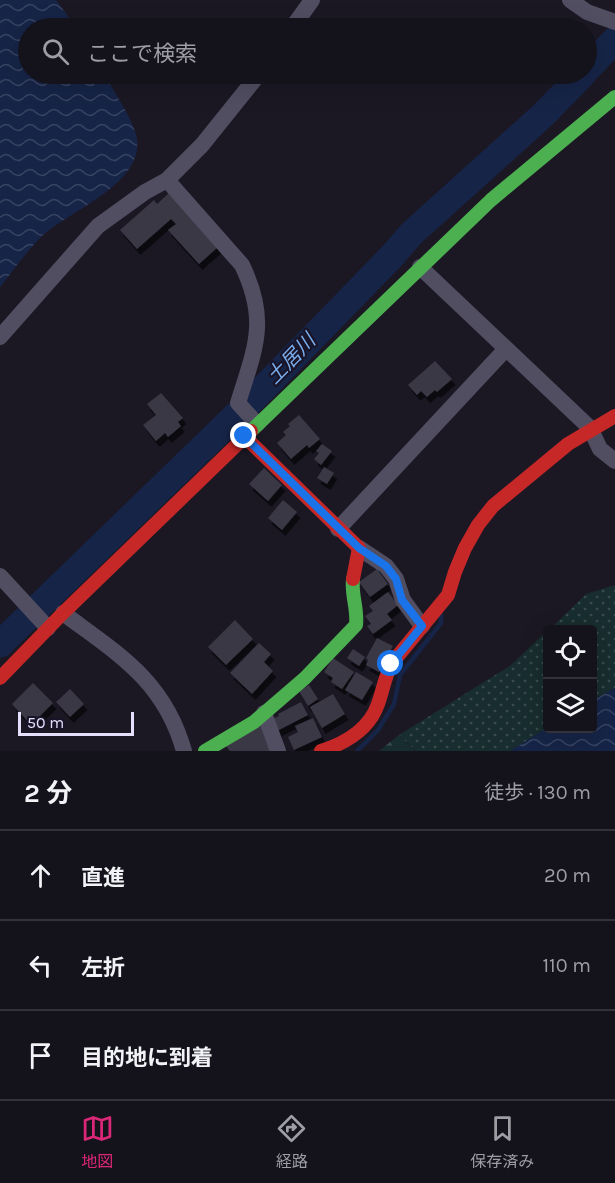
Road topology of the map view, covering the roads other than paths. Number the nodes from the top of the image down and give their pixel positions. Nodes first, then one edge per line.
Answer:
1 (312, 0) edge
2 (570, 0) edge
3 (298, 18) edge
4 (615, 22) edge
5 (251, 84) edge
6 (615, 98) edge
7 (167, 180) junction
8 (420, 267) junction
9 (0, 337) edge
10 (505, 350) junction
11 (615, 416) edge
12 (254, 421) junction
13 (590, 428) junction
14 (244, 436) junction
15 (615, 461) edge
16 (338, 529) junction
17 (359, 548) junction
18 (0, 576) edge
19 (63, 613) junction
20 (44, 623) junction
21 (422, 626) junction
22 (0, 678) edge
23 (264, 713) junction
24 (184, 751) edge
25 (205, 751) edge
26 (278, 751) edge
27 (321, 751) edge

1 - 3 street
2 - 4 street
5 - 7 street
6 - 8 street
7 - 9 street
7 - 12 street
8 - 10 street
8 - 12 street
10 - 13 street
10 - 16 street
11 - 13 street
12 - 14 street
13 - 15 street
13 - 21 street
14 - 16 street
14 - 19 street
16 - 17 street
17 - 21 street
17 - 23 street
18 - 20 street
19 - 20 street
19 - 24 street
20 - 22 street
21 - 27 street
23 - 25 street
23 - 26 street

